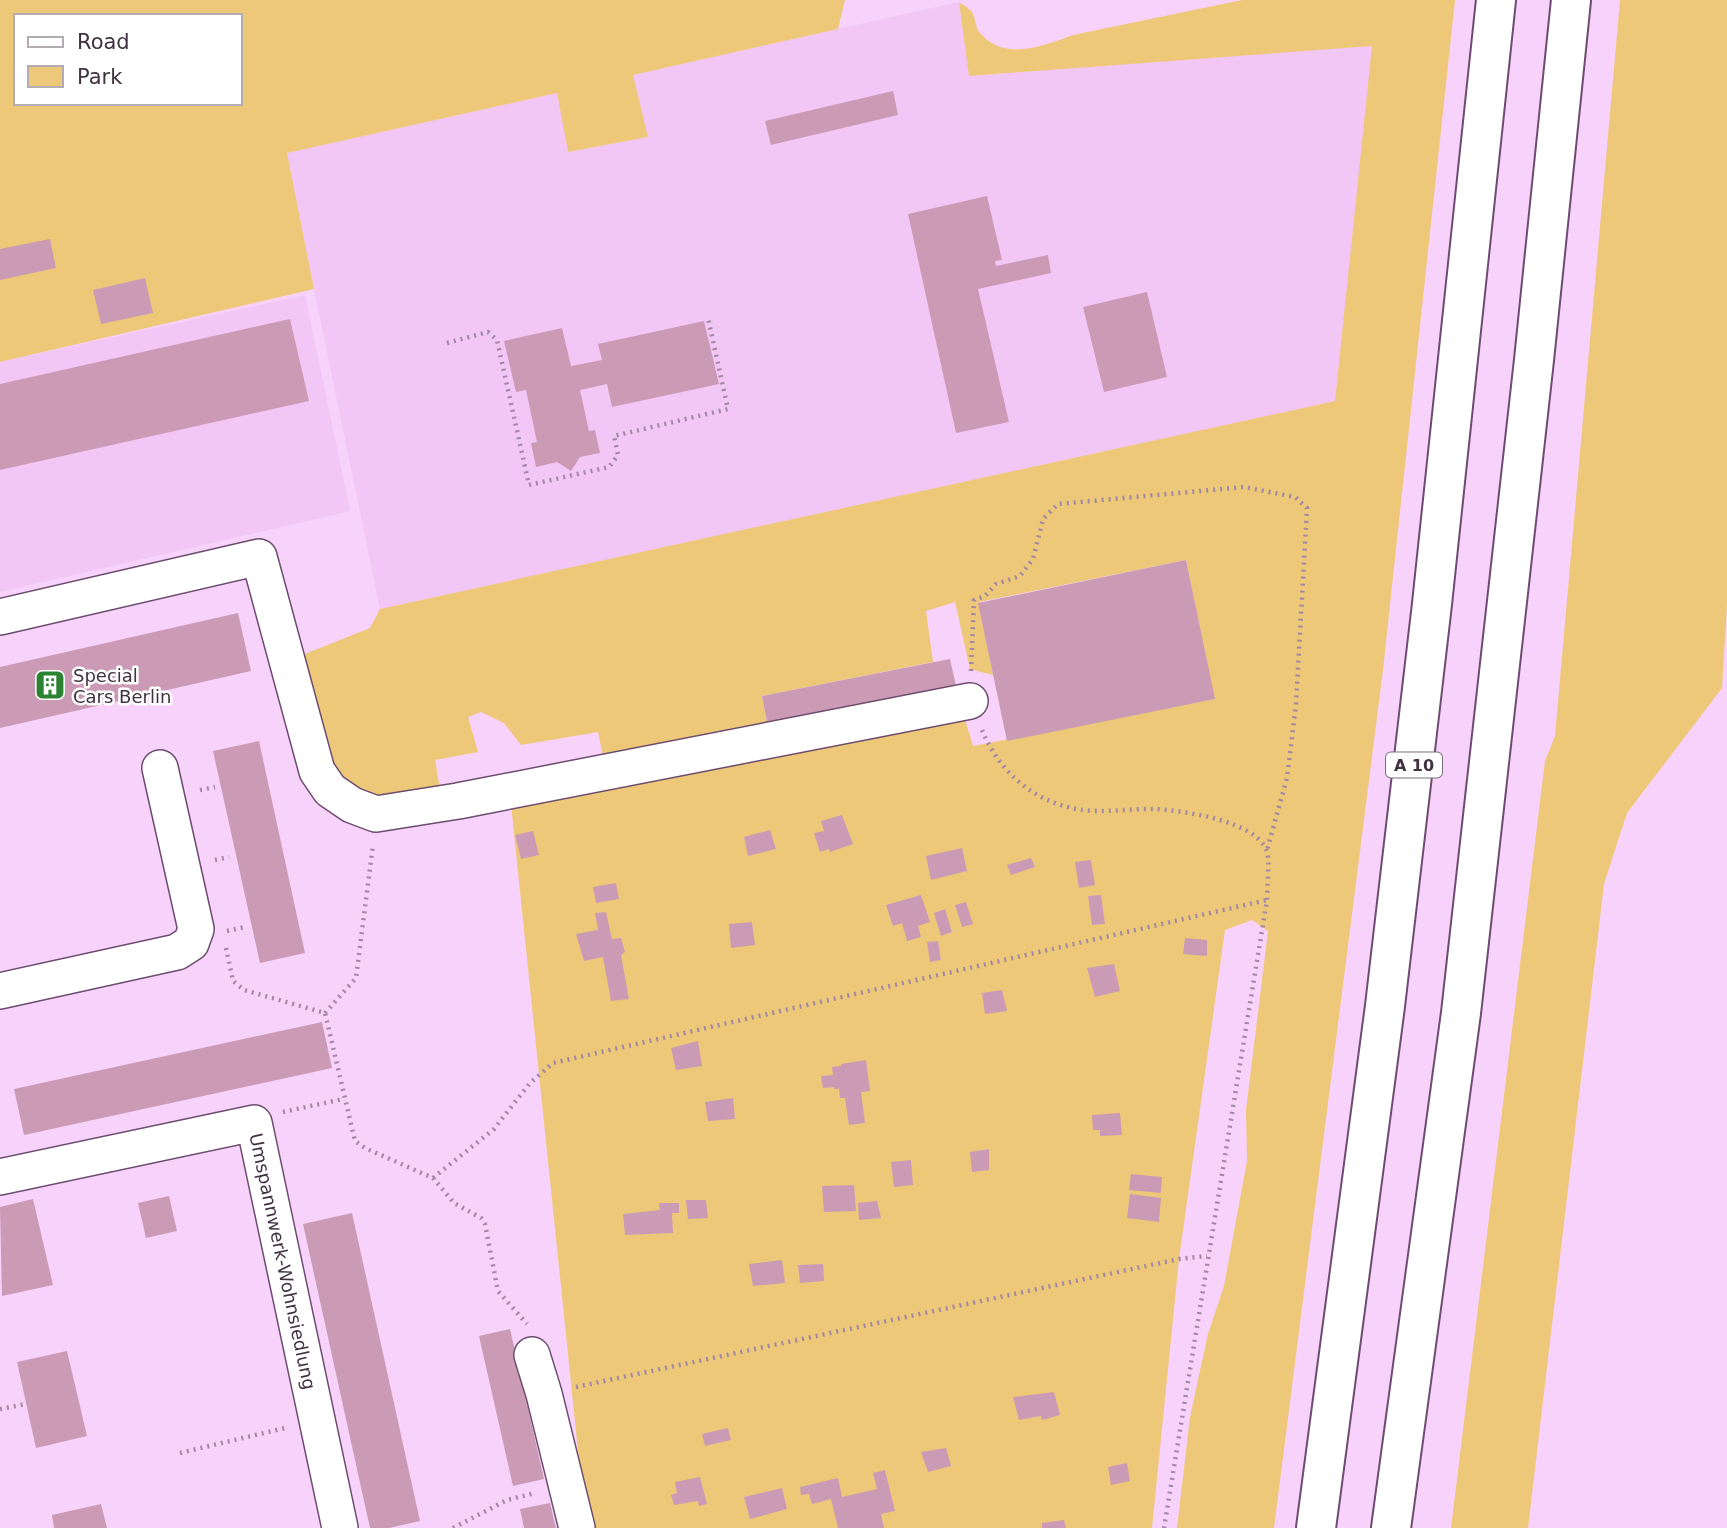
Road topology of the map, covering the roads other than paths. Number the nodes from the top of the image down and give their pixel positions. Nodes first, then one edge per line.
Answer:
1 (1496, 0) edge
2 (1571, 0) edge
3 (0, 617) edge
4 (970, 701) road end
5 (160, 768) dead end
6 (0, 991) edge
7 (0, 1177) edge
8 (532, 1355) road end
9 (340, 1528) edge
10 (577, 1528) edge
11 (1316, 1528) edge
12 (1391, 1528) edge

1 - 11 highway, A 10
2 - 12 highway
3 - 4 lane
5 - 6 lane
7 - 9 lane, Umspannwerk-Wohnsiedlung
8 - 10 lane

